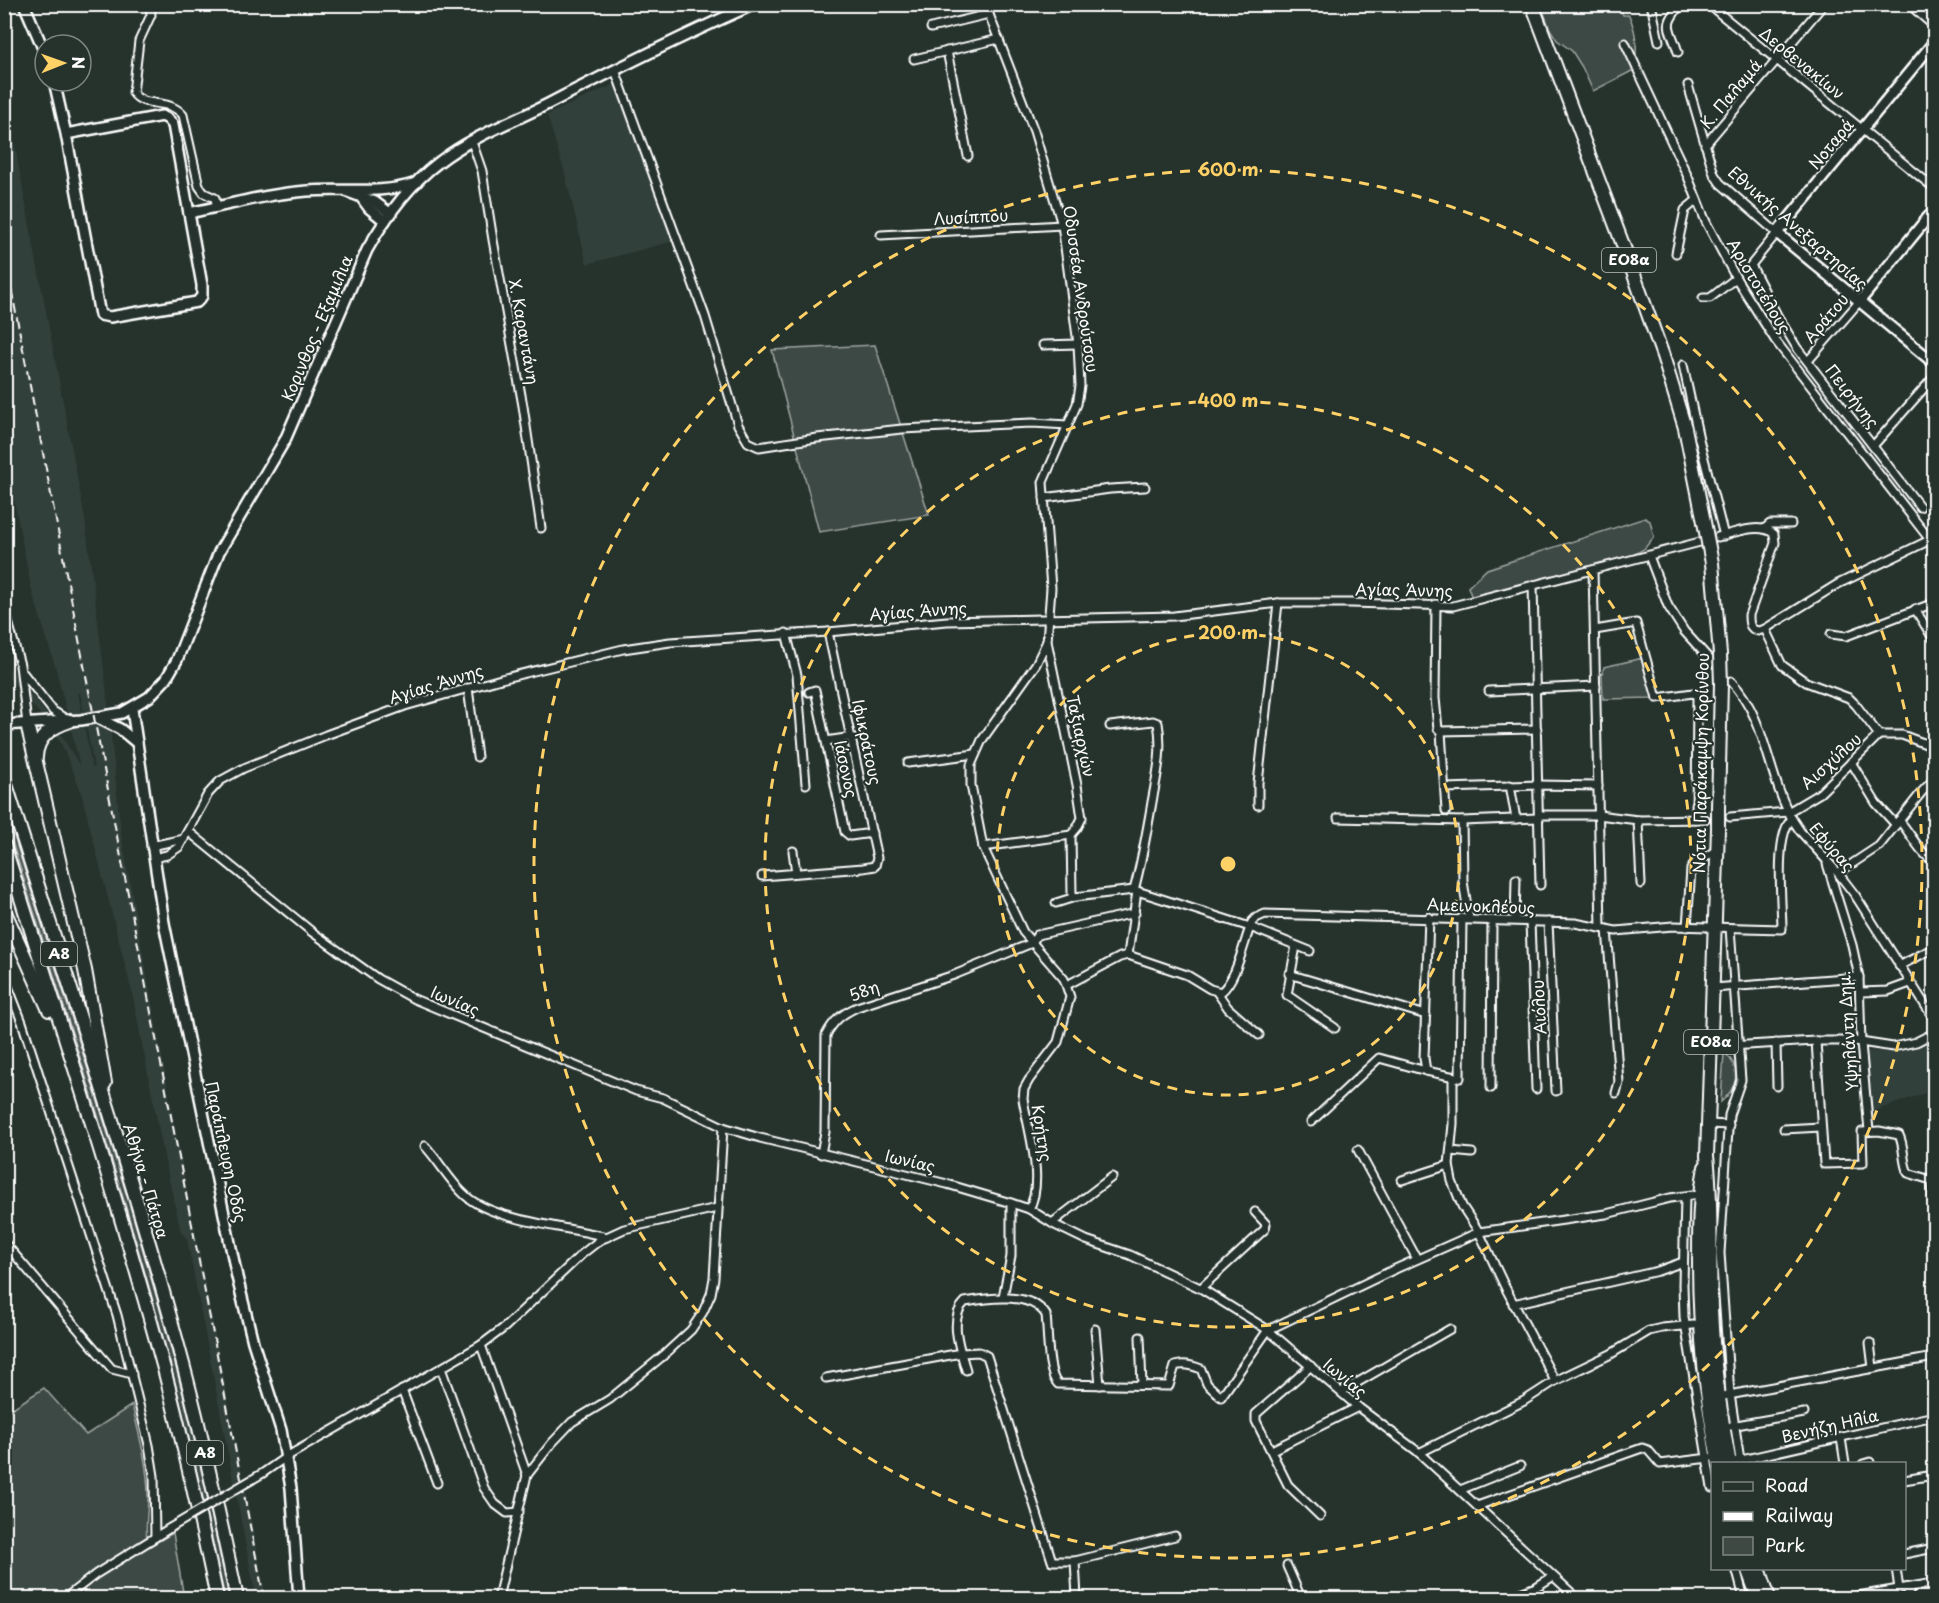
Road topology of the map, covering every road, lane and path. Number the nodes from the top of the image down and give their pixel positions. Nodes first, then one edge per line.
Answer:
1 (24, 4) edge
2 (150, 4) edge
3 (755, 4) edge
4 (985, 4) edge
5 (1532, 4) edge
6 (1651, 4) edge
7 (1681, 4) edge
8 (1708, 4) edge
9 (1824, 4) edge
10 (1909, 4) edge
11 (732, 9) edge
12 (989, 14) junction
13 (1935, 26) edge
14 (931, 28) dead end
15 (36, 33) edge
16 (999, 39) junction
17 (1659, 41) dead end
18 (1935, 42) edge
19 (1625, 43) dead end
20 (947, 51) junction
21 (1678, 52) dead end
22 (914, 59) dead end
23 (1777, 61) junction
24 (615, 70) junction
25 (1688, 85) dead end
26 (57, 93) edge
27 (1862, 130) junction
28 (66, 134) junction
29 (472, 142) junction
30 (1705, 145) junction
31 (968, 156) dead end
32 (418, 182) junction
33 (1935, 188) edge
34 (340, 190) junction
35 (1697, 200) junction
36 (217, 208) junction
37 (1935, 210) edge
38 (189, 213) junction
39 (388, 217) junction
40 (1062, 225) junction
41 (1777, 233) junction
42 (880, 235) dead end
43 (1676, 253) dead end
44 (1751, 265) joint
45 (1736, 278) junction
46 (1703, 298) dead end
47 (1859, 302) junction
48 (1078, 344) junction
49 (1043, 345) dead end
50 (1808, 361) junction
51 (1935, 363) edge
52 (1683, 365) dead end
53 (1935, 377) edge
54 (1068, 425) junction
55 (1873, 446) junction
56 (1145, 487) dead end
57 (1044, 498) junction
58 (1920, 507) dead end
59 (1791, 524) dead end
60 (541, 528) dead end
61 (1764, 529) junction
62 (1933, 541) edge
63 (1700, 542) dead end
64 (1649, 556) junction
65 (1593, 570) junction
66 (1533, 585) junction
67 (1278, 603) junction
68 (1935, 603) edge
69 (1436, 604) junction
70 (4, 607) edge
71 (1915, 609) junction
72 (1050, 619) junction
73 (1765, 629) junction
74 (1595, 630) junction
75 (828, 632) junction
76 (786, 633) junction
77 (1831, 634) dead end
78 (1935, 640) edge
79 (1047, 641) junction
80 (1717, 658) junction
81 (20, 665) junction
82 (1726, 683) junction
83 (1596, 686) junction
84 (468, 688) junction
85 (1536, 689) junction
86 (1489, 691) dead end
87 (809, 692) dead end
88 (132, 709) junction
89 (98, 718) junction
90 (70, 721) junction
91 (27, 724) junction
92 (4, 725) edge
93 (1110, 726) dead end
94 (1537, 729) junction
95 (1441, 731) junction
96 (1879, 735) junction
97 (852, 737) junction
98 (826, 741) junction
99 (137, 743) junction
100 (1935, 747) edge
101 (975, 754) junction
102 (477, 757) dead end
103 (36, 761) junction
104 (1851, 762) junction
105 (908, 763) dead end
106 (4, 778) edge
107 (1935, 779) edge
108 (806, 784) dead end
109 (1510, 785) junction
110 (1538, 785) junction
111 (1598, 786) junction
112 (1445, 788) junction
113 (1258, 805) dead end
114 (1446, 811) dead end
115 (1598, 815) junction
116 (1790, 815) junction
117 (1539, 816) junction
118 (1730, 817) tunnel mouth
119 (1338, 818) dead end
120 (1516, 819) junction
121 (1696, 819) junction
122 (1705, 819) tunnel mouth
123 (1638, 820) junction
124 (1462, 821) junction
125 (1898, 822) junction
126 (189, 831) junction
127 (872, 833) junction
128 (1071, 835) junction
129 (184, 839) junction
130 (4, 845) edge
131 (151, 846) junction
132 (983, 847) junction
133 (1717, 850) junction
134 (793, 851) dead end
135 (153, 858) junction
136 (1827, 862) junction
137 (1935, 862) edge
138 (796, 873) junction
139 (1838, 873) junction
140 (762, 876) dead end
141 (1516, 879) dead end
142 (1641, 884) dead end
143 (1540, 885) dead end
144 (1136, 890) junction
145 (1075, 897) junction
146 (1056, 903) dead end
147 (4, 910) edge
148 (1135, 913) junction
149 (1429, 917) junction
150 (1465, 918) junction
151 (1492, 920) junction
152 (1515, 920) junction
153 (1530, 921) junction
154 (1548, 922) junction
155 (1250, 927) junction
156 (1687, 927) junction
157 (1715, 927) junction
158 (1604, 928) junction
159 (1730, 928) junction
160 (1032, 943) junction
161 (1296, 946) junction
162 (1935, 948) edge
163 (1310, 951) dead end
164 (1128, 955) junction
165 (1899, 966) junction
166 (1290, 974) junction
167 (4, 976) edge
168 (1859, 977) junction
169 (1911, 983) junction
170 (1067, 985) junction
171 (1736, 986) junction
172 (1713, 988) junction
173 (1217, 992) junction
174 (1861, 992) junction
175 (1426, 1016) junction
176 (1935, 1019) edge
177 (1335, 1028) dead end
178 (1935, 1033) edge
179 (1259, 1035) dead end
180 (1816, 1041) junction
181 (1776, 1043) junction
182 (1861, 1043) junction
183 (1738, 1045) junction
184 (1711, 1047) junction
185 (70, 1057) junction
186 (1426, 1071) junction
187 (1457, 1077) junction
188 (1778, 1086) dead end
189 (1491, 1088) dead end
190 (1536, 1089) dead end
191 (1556, 1091) dead end
192 (1616, 1093) dead end
193 (1311, 1122) dead end
194 (1708, 1124) junction
195 (1729, 1125) junction
196 (723, 1127) junction
197 (1821, 1127) junction
198 (114, 1130) junction
199 (1784, 1130) dead end
200 (1869, 1131) junction
201 (425, 1146) dead end
202 (1358, 1150) dead end
203 (1451, 1151) junction
204 (1472, 1153) dead end
205 (821, 1154) junction
206 (1707, 1156) junction
207 (1449, 1165) junction
208 (1112, 1177) dead end
209 (1402, 1180) dead end
210 (1933, 1182) edge
211 (1700, 1194) junction
212 (1685, 1197) junction
213 (1011, 1203) junction
214 (717, 1208) junction
215 (1029, 1209) junction
216 (1935, 1209) edge
217 (1255, 1212) dead end
218 (1052, 1223) junction
219 (1479, 1232) junction
220 (607, 1237) junction
221 (4, 1242) edge
222 (1715, 1253) junction
223 (1417, 1260) junction
224 (1683, 1262) junction
225 (1201, 1288) junction
226 (1003, 1297) junction
227 (1513, 1304) junction
228 (1690, 1325) junction
229 (1095, 1329) dead end
230 (1450, 1329) dead end
231 (1268, 1330) junction
232 (1140, 1337) dead end
233 (1870, 1343) dead end
234 (481, 1345) junction
235 (961, 1353) junction
236 (1935, 1357) edge
237 (1311, 1366) junction
238 (441, 1368) junction
239 (1873, 1368) junction
240 (966, 1370) dead end
241 (132, 1374) junction
242 (826, 1378) dead end
243 (1555, 1382) junction
244 (1100, 1385) junction
245 (1142, 1385) junction
246 (402, 1390) junction
247 (1341, 1392) junction
248 (1713, 1398) junction
249 (1358, 1407) junction
250 (1804, 1413) dead end
251 (1933, 1417) edge
252 (1729, 1426) junction
253 (1841, 1438) junction
254 (1935, 1441) edge
255 (1272, 1450) junction
256 (1419, 1453) junction
257 (286, 1457) junction
258 (1715, 1460) edge
259 (1734, 1462) edge
260 (1845, 1462) edge
261 (1520, 1466) dead end
262 (527, 1475) junction
263 (1935, 1475) edge
264 (1906, 1480) edge
265 (437, 1483) dead end
266 (1460, 1490) junction
267 (1477, 1506) junction
268 (519, 1512) junction
269 (1320, 1516) dead end
270 (1175, 1536) dead end
271 (155, 1537) junction
272 (1935, 1548) edge
273 (1906, 1554) edge
274 (1075, 1561) junction
275 (1287, 1566) dead end
276 (1745, 1570) edge
277 (1896, 1570) edge
278 (1552, 1577) junction
279 (1935, 1583) edge
280 (1903, 1589) junction
281 (65, 1599) edge
282 (217, 1599) edge
283 (237, 1599) edge
284 (299, 1599) edge
285 (498, 1599) edge
286 (1077, 1599) edge
287 (1301, 1599) edge
288 (1506, 1599) edge
289 (1577, 1599) edge
290 (1744, 1599) edge
291 (1758, 1599) edge
292 (1769, 1599) edge
293 (1846, 1599) edge
294 (1910, 1599) edge

1 - 15 street
2 - 36 street
3 - 11 street, Κορινθος - Εξαμιλια
4 - 12 street, Οδυσσέα Ανδρούτσου
5 - 80 highway, Νότια Παράκαμψη Κορίνθου / ΕΟ8α, bridge
6 - 17 street
7 - 21 street
8 - 23 street, Δερβενακίων
9 - 23 street, Κ. Παλαμά
10 - 13 street
11 - 24 street, Κορινθος - Εξαμιλια
12 - 14 street
12 - 16 street, Οδυσσέα Ανδρούτσου
16 - 20 street
16 - 40 street, Οδυσσέα Ανδρούτσου
18 - 27 street, Νοταρά
19 - 35 street, Αριστοτέλους
20 - 22 street
20 - 31 street
23 - 27 street, Δερβενακίων
23 - 30 street, Κ. Παλαμά
24 - 29 street, Κορινθος - Εξαμιλια
24 - 54 street
25 - 30 street, Εθνικής Ανεξαρτησίας
26 - 28 street
27 - 33 street, Δερβενακίων
27 - 41 street, Νοταρά
28 - 38 street
28 - 38 street
29 - 32 street, Κορινθος - Εξαμιλια
29 - 60 street, Χ. Καραντάνη
30 - 41 street, Εθνικής Ανεξαρτησίας
32 - 34 street
32 - 39 street, Κορινθος - Εξαμιλια
34 - 36 street
34 - 39 street
35 - 43 street
35 - 45 street, Αριστοτέλους
36 - 38 street
37 - 47 street, Αράτου
39 - 88 street, Κορινθος - Εξαμιλια
40 - 42 street, Λυσίππου
40 - 48 street, Οδυσσέα Ανδρούτσου
41 - 44 street, Νοταρά
41 - 47 street, Εθνικής Ανεξαρτησίας
44 - 50 street, Πειρήνης
45 - 46 street
45 - 62 street, Αριστοτέλους
47 - 50 street, Αράτου
47 - 51 street, Εθνικής Ανεξαρτησίας
48 - 49 street
48 - 54 street, Οδυσσέα Ανδρούτσου
50 - 55 street, Πειρήνης
52 - 61 street
53 - 55 street
54 - 57 street, Οδυσσέα Ανδρούτσου
55 - 58 street, Πειρήνης
56 - 57 street
57 - 72 street, Οδυσσέα Ανδρούτσου
59 - 61 street
61 - 73 street
62 - 73 street
63 - 64 street, Αγίας Άννης
64 - 65 street, Αγίας Άννης
64 - 80 street
65 - 66 street, Αγίας Άννης
65 - 74 street
66 - 69 street, Αγίας Άννης
66 - 85 street
67 - 69 street, Αγίας Άννης
67 - 72 street, Αγίας Άννης
67 - 113 street
68 - 71 street
69 - 95 street
70 - 81 street
71 - 77 street
71 - 78 street
72 - 75 street, Αγίας Άννης
72 - 79 street, Οδυσσέα Ανδρούτσου
73 - 96 street
74 - 83 street
74 - 121 street
75 - 76 street, Αγίας Άννης
75 - 97 street, Ιφικράτους
76 - 84 street, Αγίας Άννης
76 - 108 street
79 - 101 street, Οδυσσέα Ανδρούτσου
79 - 128 street, Ταξιαρχών
80 - 82 highway, Νότια Παράκαμψη Κορίνθου / ΕΟ8α, bridge
81 - 90 street
81 - 91 street
82 - 116 street, Εφύρας
82 - 133 highway, Νότια Παράκαμψη Κορίνθου / ΕΟ8α, bridge
83 - 85 street
83 - 111 street
84 - 102 street
84 - 126 street, Αγίας Άννης
85 - 86 street
85 - 94 street
87 - 98 street, Ιάσονος
88 - 89 street, Κορινθος - Εξαμιλια
88 - 99 street, Παράπλευρη Οδός
89 - 90 street, Κορινθος - Εξαμιλια
89 - 99 street
90 - 91 street, Κορινθος - Εξαμιλια
90 - 103 highway
91 - 92 street, Κορινθος - Εξαμιλια
91 - 103 highway
93 - 144 street
94 - 95 street
94 - 110 street
95 - 112 street
96 - 100 street
96 - 104 street, Αισχύλου
97 - 98 street
97 - 127 street, Ιφικράτους
98 - 127 street, Ιάσονος
99 - 131 street, Παράπλευρη Οδός
101 - 105 street
101 - 132 street, Οδυσσέα Ανδρούτσου
103 - 198 highway
104 - 116 street, Αισχύλου
104 - 125 street
106 - 198 highway, Αθήνα - Πάτρα / Α8
107 - 125 street
109 - 110 street
109 - 112 street
109 - 120 street
110 - 111 street
110 - 117 street
111 - 115 street
112 - 114 street
115 - 117 street
115 - 123 street
115 - 158 street
116 - 118 street, Αισχύλου
116 - 136 street, Εφύρας
116 - 159 street, Αμεινοκλέους
117 - 120 street
117 - 143 street
119 - 124 street
120 - 124 street
121 - 122 street
121 - 123 street
123 - 142 street
124 - 150 street
125 - 137 street
125 - 139 street
126 - 129 street, Αγίας Άννης
126 - 196 street, Ιωνίας
127 - 138 street, Ιφικράτους
128 - 132 street
128 - 145 street
129 - 131 street
129 - 135 street, Αγίας Άννης
130 - 185 highway, Α8
131 - 135 street, Παράπλευρη Οδός
132 - 160 street, Οδυσσέα Ανδρούτσου
133 - 156 street
133 - 157 highway, Νότια Παράκαμψη Κορίνθου / ΕΟ8α
134 - 138 street
135 - 257 street, Παράπλευρη Οδός
136 - 139 street, Εφύρας
136 - 168 street, Υψηλάντη Δημ.
138 - 140 street
139 - 165 street, Εφύρας
141 - 152 street
144 - 145 street
144 - 148 street
144 - 155 street
145 - 146 street
147 - 185 highway
148 - 160 street, 58η
148 - 164 street
149 - 150 street, Αμεινοκλέους
149 - 155 street, Αμεινοκλέους
149 - 175 street
150 - 151 street, Αμεινοκλέους
150 - 187 street
151 - 152 street, Αμεινοκλέους
151 - 189 street
152 - 153 street, Αμεινοκλέους
153 - 154 street, Αμεινοκλέους
153 - 190 street
154 - 158 street, Αμεινοκλέους
154 - 191 street, Αιόλου
155 - 161 street
155 - 173 street
156 - 157 street, Αμεινοκλέους
156 - 158 street, Αμεινοκλέους
157 - 159 street, Αμεινοκλέους
157 - 172 highway, Νότια Παράκαμψη Κορίνθου / ΕΟ8α
158 - 192 street
159 - 171 street
160 - 170 street
160 - 205 street, 58η
161 - 163 street
161 - 166 street
162 - 165 street
164 - 170 street
164 - 173 street
165 - 169 street, Εφύρας
166 - 175 street
166 - 177 street
167 - 241 street
168 - 171 street
168 - 174 street, Υψηλάντη Δημ.
169 - 174 street
169 - 176 street, Εφύρας
170 - 215 street, Κρήτης
171 - 172 street
171 - 183 street
172 - 184 highway, Νότια Παράκαμψη Κορίνθου / ΕΟ8α
173 - 179 street
174 - 182 street, Υψηλάντη Δημ.
175 - 186 street
178 - 182 street
180 - 181 street
180 - 182 street
180 - 197 street
181 - 183 street
181 - 188 street
182 - 200 street, Υψηλάντη Δημ.
183 - 184 street
183 - 195 street
184 - 194 highway, Νότια Παράκαμψη Κορίνθου / ΕΟ8α
185 - 282 highway, Α8
186 - 187 street
186 - 193 street
187 - 203 street
194 - 195 street
194 - 206 highway, Νότια Παράκαμψη Κορίνθου / ΕΟ8α
195 - 222 street
196 - 205 street, Ιωνίας
196 - 214 street
197 - 199 street
197 - 200 street, Υψηλάντη Δημ.
198 - 283 highway, Αθήνα - Πάτρα / Α8
200 - 210 street
201 - 220 street
202 - 223 street
203 - 204 street
203 - 207 street
205 - 213 street, Ιωνίας
206 - 211 highway, Νότια Παράκαμψη Κορίνθου / ΕΟ8α
206 - 222 highway, Νότια Παράκαμψη Κορίνθου / ΕΟ8α
207 - 209 street
207 - 219 street
208 - 218 street
210 - 216 street
211 - 212 street
211 - 248 highway, Νότια Παράκαμψη Κορίνθου / ΕΟ8α
212 - 219 street
212 - 224 street
213 - 215 street, Ιωνίας
213 - 226 street
214 - 220 street
214 - 262 street
215 - 218 street, Ιωνίας
217 - 225 street
218 - 225 street, Ιωνίας
219 - 223 street
219 - 227 street
220 - 234 street
221 - 241 street
222 - 248 highway, Νότια Παράκαμψη Κορίνθου / ΕΟ8α
222 - 248 street
223 - 231 street
224 - 227 street
224 - 228 street
225 - 231 street, Ιωνίας
226 - 235 street
226 - 244 street
227 - 243 street
228 - 243 street
228 - 248 street
229 - 244 street
230 - 247 street
231 - 237 street, Ιωνίας
231 - 245 street
232 - 245 street
233 - 239 street
234 - 238 street
234 - 262 street
235 - 240 street
235 - 242 street
235 - 274 street
236 - 239 street
237 - 247 street, Ιωνίας
237 - 255 street
238 - 246 street
238 - 268 street
239 - 248 street
241 - 271 street
243 - 256 street
244 - 245 street
246 - 257 street
246 - 265 street
247 - 249 street, Ιωνίας
248 - 252 highway, Νότια Παράκαμψη Κορίνθου / ΕΟ8α
248 - 258 highway, Νότια Παράκαμψη Κορίνθου / ΕΟ8α
249 - 255 street
249 - 256 street, Ιωνίας
250 - 252 street
251 - 253 street, Βενήζη Ηλία
251 - 254 street
252 - 259 highway, Νότια Παράκαμψη Κορίνθου / ΕΟ8α
253 - 259 street, Βενήζη Ηλία
253 - 260 street
255 - 269 street
256 - 266 street, Ιωνίας
257 - 271 street, bridge
257 - 284 street, Παράπλευρη Οδός
258 - 267 street
261 - 266 street
262 - 268 street
263 - 264 street
266 - 267 street, Ιωνίας
267 - 278 street, Ιωνίας
268 - 285 street
270 - 274 street
271 - 281 street
272 - 273 street
274 - 286 street
275 - 287 street
276 - 290 street
276 - 291 highway
276 - 292 highway
277 - 280 street
278 - 288 street
278 - 289 street, Ιωνίας
279 - 280 street
280 - 293 street
280 - 294 street

